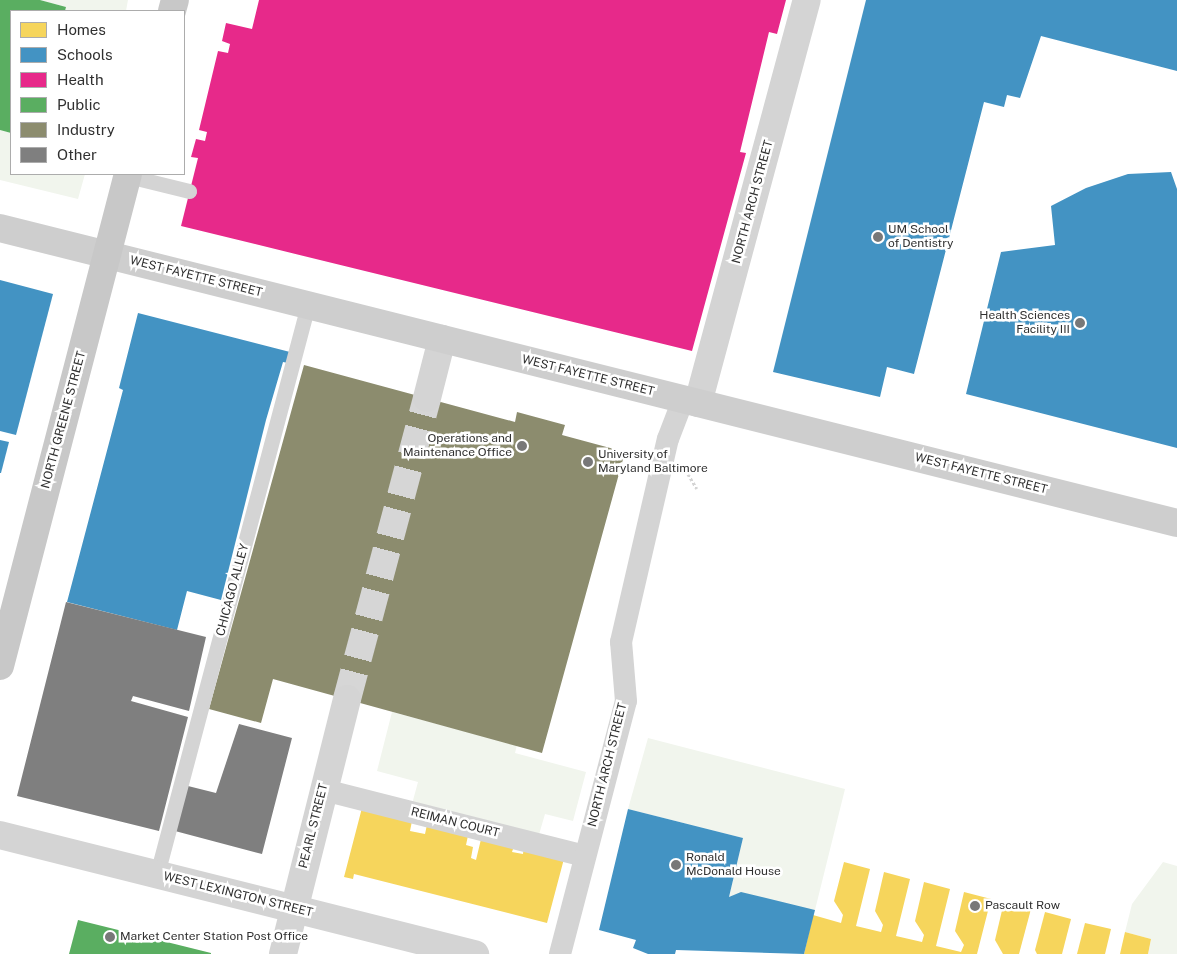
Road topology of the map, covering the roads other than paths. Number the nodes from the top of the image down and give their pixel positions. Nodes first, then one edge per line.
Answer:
1 (807, 0) edge
2 (128, 175) edge
3 (189, 191) dead end
4 (0, 228) edge
5 (107, 255) junction
6 (308, 305) junction
7 (442, 339) junction
8 (427, 398) tunnel mouth
9 (691, 401) junction
10 (1177, 523) edge
11 (4, 636) edge
12 (0, 666) edge
13 (347, 699) tunnel mouth
14 (324, 790) junction
15 (0, 835) edge
16 (585, 856) junction
17 (157, 874) junction
18 (294, 909) junction
19 (283, 954) edge
20 (475, 954) edge
21 (560, 954) edge

1 - 9 street, NORTH ARCH STREET
2 - 3 lane
2 - 5 main road, NORTH GREENE STREET
4 - 5 main road, WEST FAYETTE STREET
5 - 6 main road, WEST FAYETTE STREET
5 - 11 main road, NORTH GREENE STREET
6 - 7 main road, WEST FAYETTE STREET
6 - 17 lane, CHICAGO ALLEY
7 - 8 street
7 - 9 main road, WEST FAYETTE STREET
9 - 10 main road, WEST FAYETTE STREET
9 - 16 street, NORTH ARCH STREET
11 - 12 main road, NORTH GREENE STREET
13 - 14 street, PEARL STREET
14 - 16 street, REIMAN COURT
14 - 18 street, PEARL STREET
15 - 17 street, WEST LEXINGTON STREET
16 - 21 street, NORTH ARCH STREET
17 - 18 street, WEST LEXINGTON STREET
18 - 19 street, PEARL STREET
18 - 20 street, WEST LEXINGTON STREET

